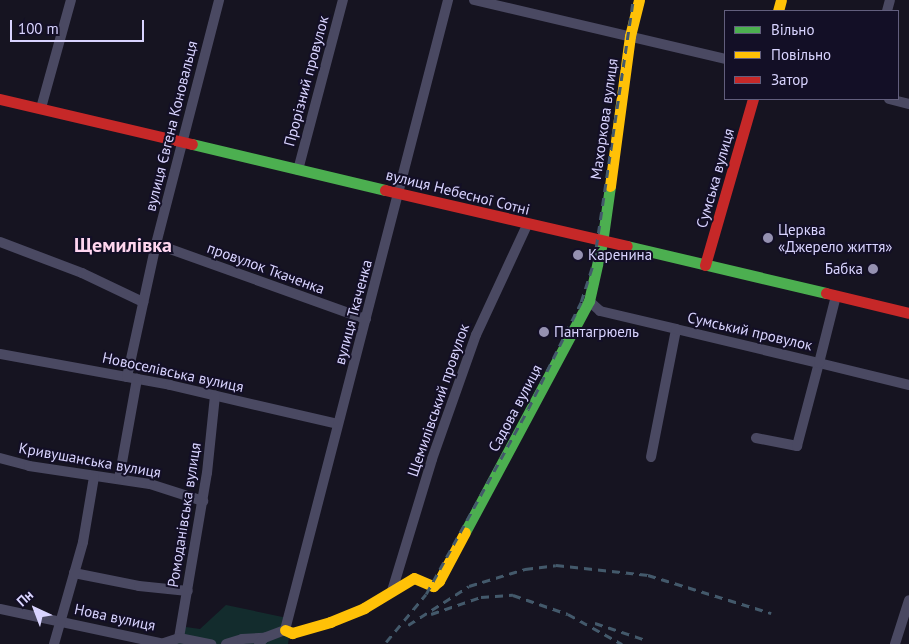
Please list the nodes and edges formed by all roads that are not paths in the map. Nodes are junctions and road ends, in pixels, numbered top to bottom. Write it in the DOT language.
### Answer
graph roads {
  1 [pos="71,0"];
  2 [pos="219,0"];
  3 [pos="343,0"];
  4 [pos="448,0"];
  5 [pos="474,0"];
  6 [pos="639,0"];
  7 [pos="630,36"];
  8 [pos="724,59"];
  9 [pos="0,99"];
  10 [pos="753,100"];
  11 [pos="893,100"];
  12 [pos="909,104"];
  13 [pos="41,108"];
  14 [pos="182,142"];
  15 [pos="298,170"];
  16 [pos="398,194"];
  17 [pos="527,224"];
  18 [pos="0,242"];
  19 [pos="602,243"];
  20 [pos="156,244"];
  21 [pos="705,265"];
  22 [pos="836,296"];
  23 [pos="589,301"];
  24 [pos="143,302"];
  25 [pos="909,313"];
  26 [pos="366,319"];
  27 [pos="676,329"];
  28 [pos="0,354"];
  29 [pos="819,363"];
  30 [pos="132,378"];
  31 [pos="909,385"];
  32 [pos="215,395"];
  33 [pos="338,424"];
  34 [pos="756,438"];
  35 [pos="651,457"];
  36 [pos="0,458"];
  37 [pos="94,477"];
  38 [pos="119,479"];
  39 [pos="203,501"];
  40 [pos="74,573"];
  41 [pos="188,591"];
  42 [pos="392,591"];
  43 [pos="909,600"];
  44 [pos="0,609"];
  45 [pos="61,621"];
  46 [pos="285,630"];
  47 [pos="179,638"];
  48 [pos="262,641"];
  49 [pos="54,644"];
  50 [pos="165,644"];
  51 [pos="211,644"];
  52 [pos="226,644"];
  53 [pos="895,644"];
  1 -- 13 [label="street"];
  2 -- 14 [label="street, вулиця Євгена Коновальця"];
  3 -- 15 [label="street, Прорізний провулок"];
  4 -- 16 [label="street, вулиця Ткаченка"];
  5 -- 7 [label="street"];
  6 -- 7 [label="street, Махоркова вулиця"];
  7 -- 8 [label="street"];
  7 -- 19 [label="street, Махоркова вулиця"];
  9 -- 13 [label="street, вулиця Небесної Сотні"];
  10 -- 21 [label="street, Сумська вулиця"];
  11 -- 12 [label="street"];
  13 -- 14 [label="street, вулиця Небесної Сотні"];
  14 -- 15 [label="street, вулиця Небесної Сотні"];
  14 -- 20 [label="street, вулиця Євгена Коновальця"];
  15 -- 16 [label="street, вулиця Небесної Сотні"];
  16 -- 17 [label="street, вулиця Небесної Сотні"];
  16 -- 26 [label="street, вулиця Ткаченка"];
  17 -- 19 [label="street, вулиця Небесної Сотні"];
  17 -- 42 [label="street, Щемилівський провулок"];
  18 -- 24 [label="street"];
  19 -- 21 [label="street, вулиця Небесної Сотні"];
  19 -- 23 [label="street, Садова вулиця"];
  20 -- 24 [label="street, вулиця Євгена Коновальця"];
  20 -- 26 [label="street, провулок Ткаченка"];
  21 -- 22 [label="street, вулиця Небесної Сотні"];
  22 -- 25 [label="street, вулиця Небесної Сотні"];
  22 -- 29 [label="street, Сумський провулок"];
  23 -- 27 [label="street"];
  23 -- 42 [label="street, Садова вулиця"];
  24 -- 30 [label="street, вулиця Євгена Коновальця"];
  26 -- 33 [label="street, вулиця Ткаченка"];
  27 -- 29 [label="street, Сумський провулок"];
  27 -- 35 [label="street, Сумський провулок"];
  28 -- 30 [label="street, Новоселівська вулиця"];
  29 -- 31 [label="street"];
  29 -- 34 [label="street"];
  30 -- 32 [label="street, Новоселівська вулиця"];
  30 -- 38 [label="street, вулиця Євгена Коновальця"];
  32 -- 33 [label="street, Новоселівська вулиця"];
  32 -- 39 [label="street, Ромоданівська вулиця"];
  33 -- 46 [label="street, вулиця Ткаченка"];
  36 -- 37 [label="street, Кривушанська вулиця"];
  37 -- 38 [label="street, Кривушанська вулиця"];
  37 -- 40 [label="street"];
  38 -- 39 [label="street, Кривушанська вулиця"];
  39 -- 41 [label="street, Ромоданівська вулиця"];
  40 -- 41 [label="street"];
  40 -- 45 [label="street"];
  41 -- 47 [label="street, Ромоданівська вулиця"];
  42 -- 46 [label="street"];
  43 -- 53 [label="street"];
  44 -- 45 [label="street, Нова вулиця"];
  45 -- 49 [label="street"];
  45 -- 50 [label="street, Нова вулиця"];
  46 -- 48 [label="street"];
  47 -- 50 [label="street, Нова вулиця"];
  47 -- 51 [label="street, Нова вулиця"];
  48 -- 52 [label="street"];
}
